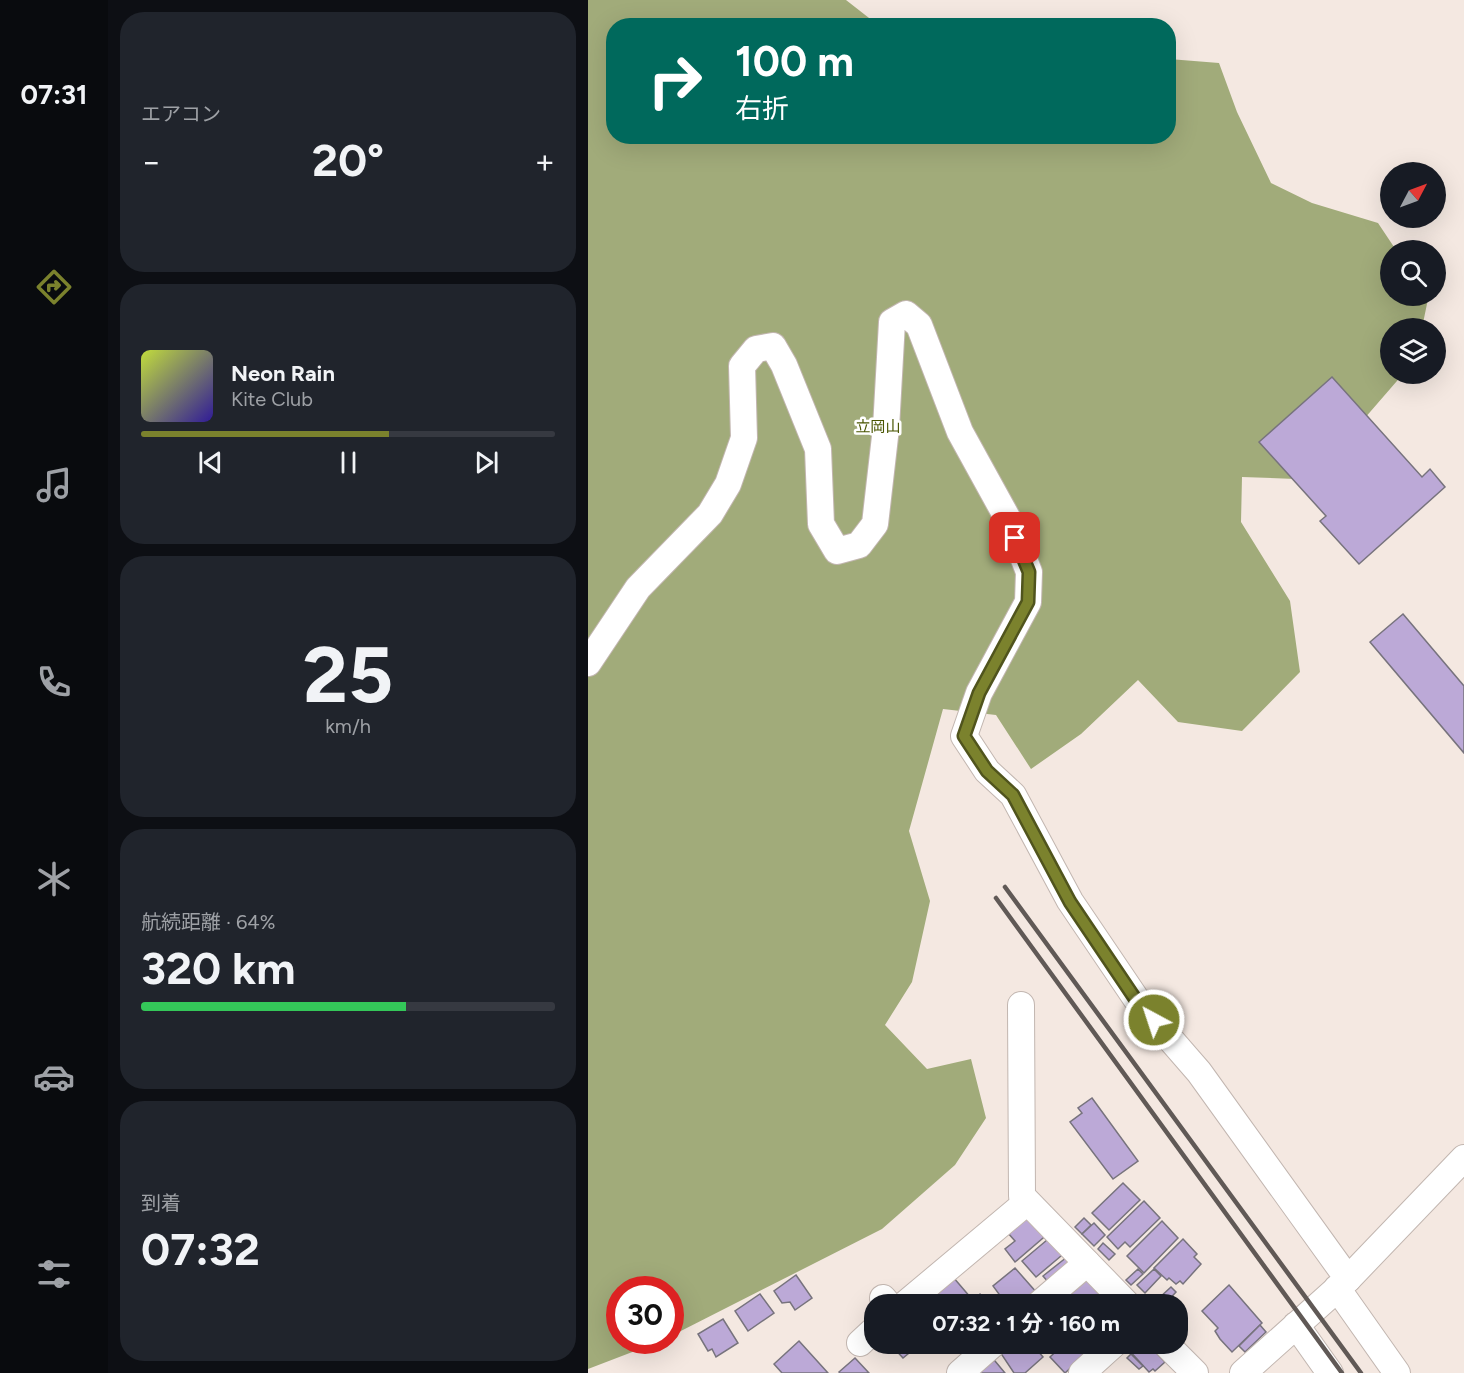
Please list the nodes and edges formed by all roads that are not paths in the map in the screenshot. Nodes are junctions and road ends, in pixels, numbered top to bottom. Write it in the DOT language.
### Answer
graph roads {
  1 [pos="588,663"];
  2 [pos="1021,1005"];
  3 [pos="1464,1158"];
  4 [pos="1027,1202"];
  5 [pos="1087,1263"];
  6 [pos="1342,1284"];
  7 [pos="902,1294"];
  8 [pos="1051,1294"];
  9 [pos="1117,1294"];
  10 [pos="1296,1324"];
  11 [pos="982,1354"];
  12 [pos="1103,1354"];
  13 [pos="1176,1354"];
  14 [pos="960,1373"];
  15 [pos="1082,1373"];
  16 [pos="1195,1373"];
  17 [pos="1243,1373"];
  18 [pos="1330,1373"];
  19 [pos="1397,1373"];
  1 -- 6 [label="street"];
  2 -- 4 [label="street"];
  3 -- 6 [label="street"];
  4 -- 5 [label="street"];
  4 -- 7 [label="street"];
  5 -- 8 [label="street"];
  5 -- 9 [label="street"];
  6 -- 10 [label="street"];
  6 -- 19 [label="street"];
  10 -- 17 [label="street"];
  10 -- 18 [label="street"];
  11 -- 14 [label="street"];
  12 -- 15 [label="street"];
  13 -- 16 [label="street"];
}
